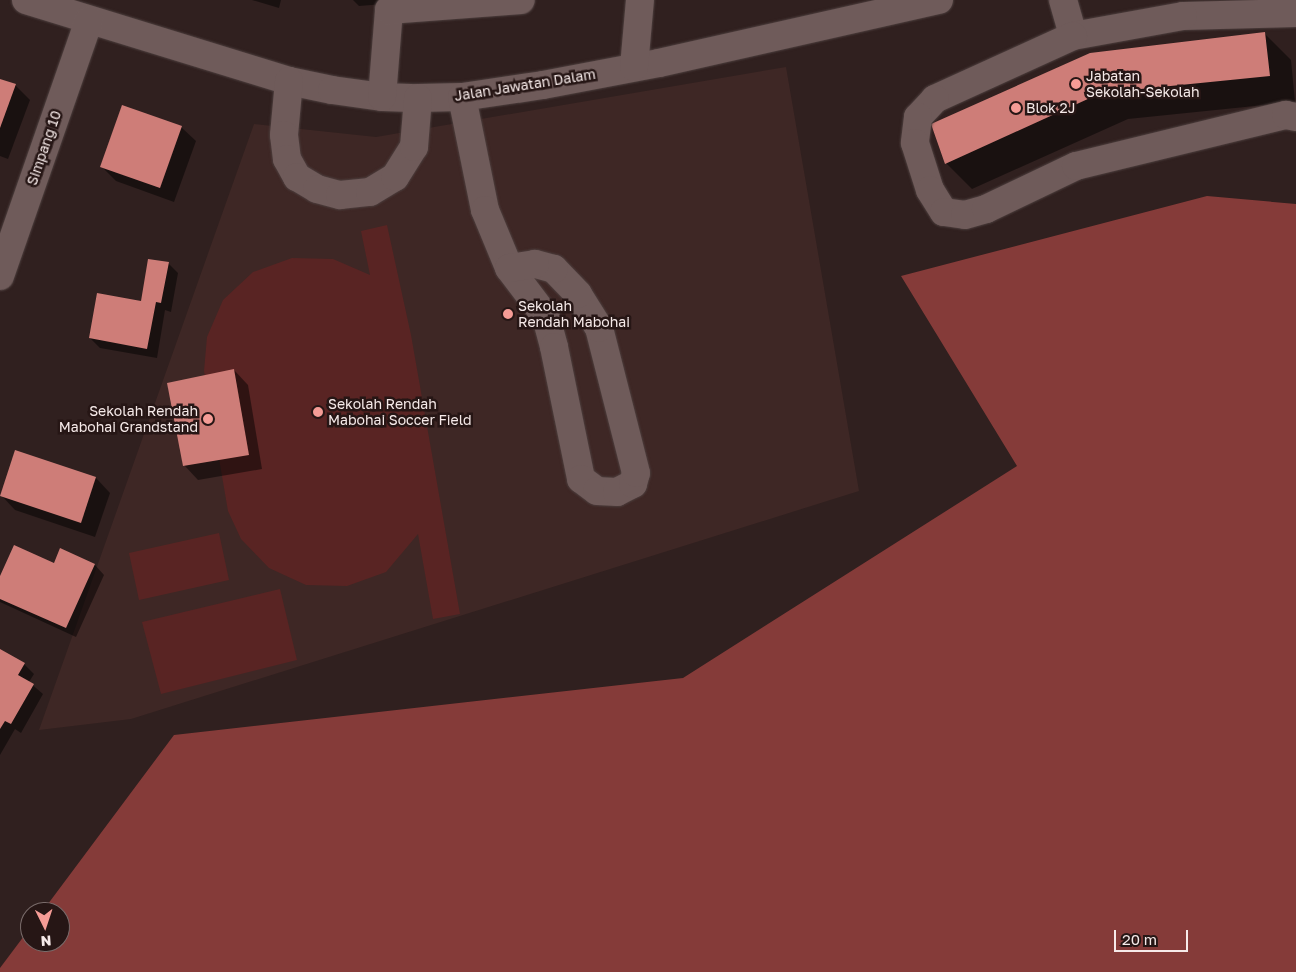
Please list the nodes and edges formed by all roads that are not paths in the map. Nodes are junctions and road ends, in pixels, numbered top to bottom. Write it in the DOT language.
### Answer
graph roads {
  1 [pos="26,0"];
  2 [pos="521,0"];
  3 [pos="640,0"];
  4 [pos="939,0"];
  5 [pos="1063,0"];
  6 [pos="1296,13"];
  7 [pos="88,20"];
  8 [pos="1072,36"];
  9 [pos="634,68"];
  10 [pos="289,81"];
  11 [pos="382,97"];
  12 [pos="462,97"];
  13 [pos="418,98"];
  14 [pos="1296,117"];
  15 [pos="509,268"];
  16 [pos="0,276"];
  1 -- 7 [label="street, Jalan Jawatan Dalam"];
  2 -- 11 [label="street"];
  3 -- 9 [label="street"];
  4 -- 9 [label="street, Jalan Jawatan Dalam"];
  5 -- 8 [label="street"];
  6 -- 8 [label="street"];
  7 -- 10 [label="street, Jalan Jawatan Dalam"];
  7 -- 16 [label="street, Simpang 10"];
  8 -- 14 [label="street"];
  9 -- 12 [label="street, Jalan Jawatan Dalam"];
  10 -- 11 [label="street, Jalan Jawatan Dalam"];
  10 -- 13 [label="street"];
  11 -- 13 [label="street, Jalan Jawatan Dalam"];
  12 -- 13 [label="street, Jalan Jawatan Dalam"];
  12 -- 15 [label="street"];
  15 -- 15 [label="street"];
}
